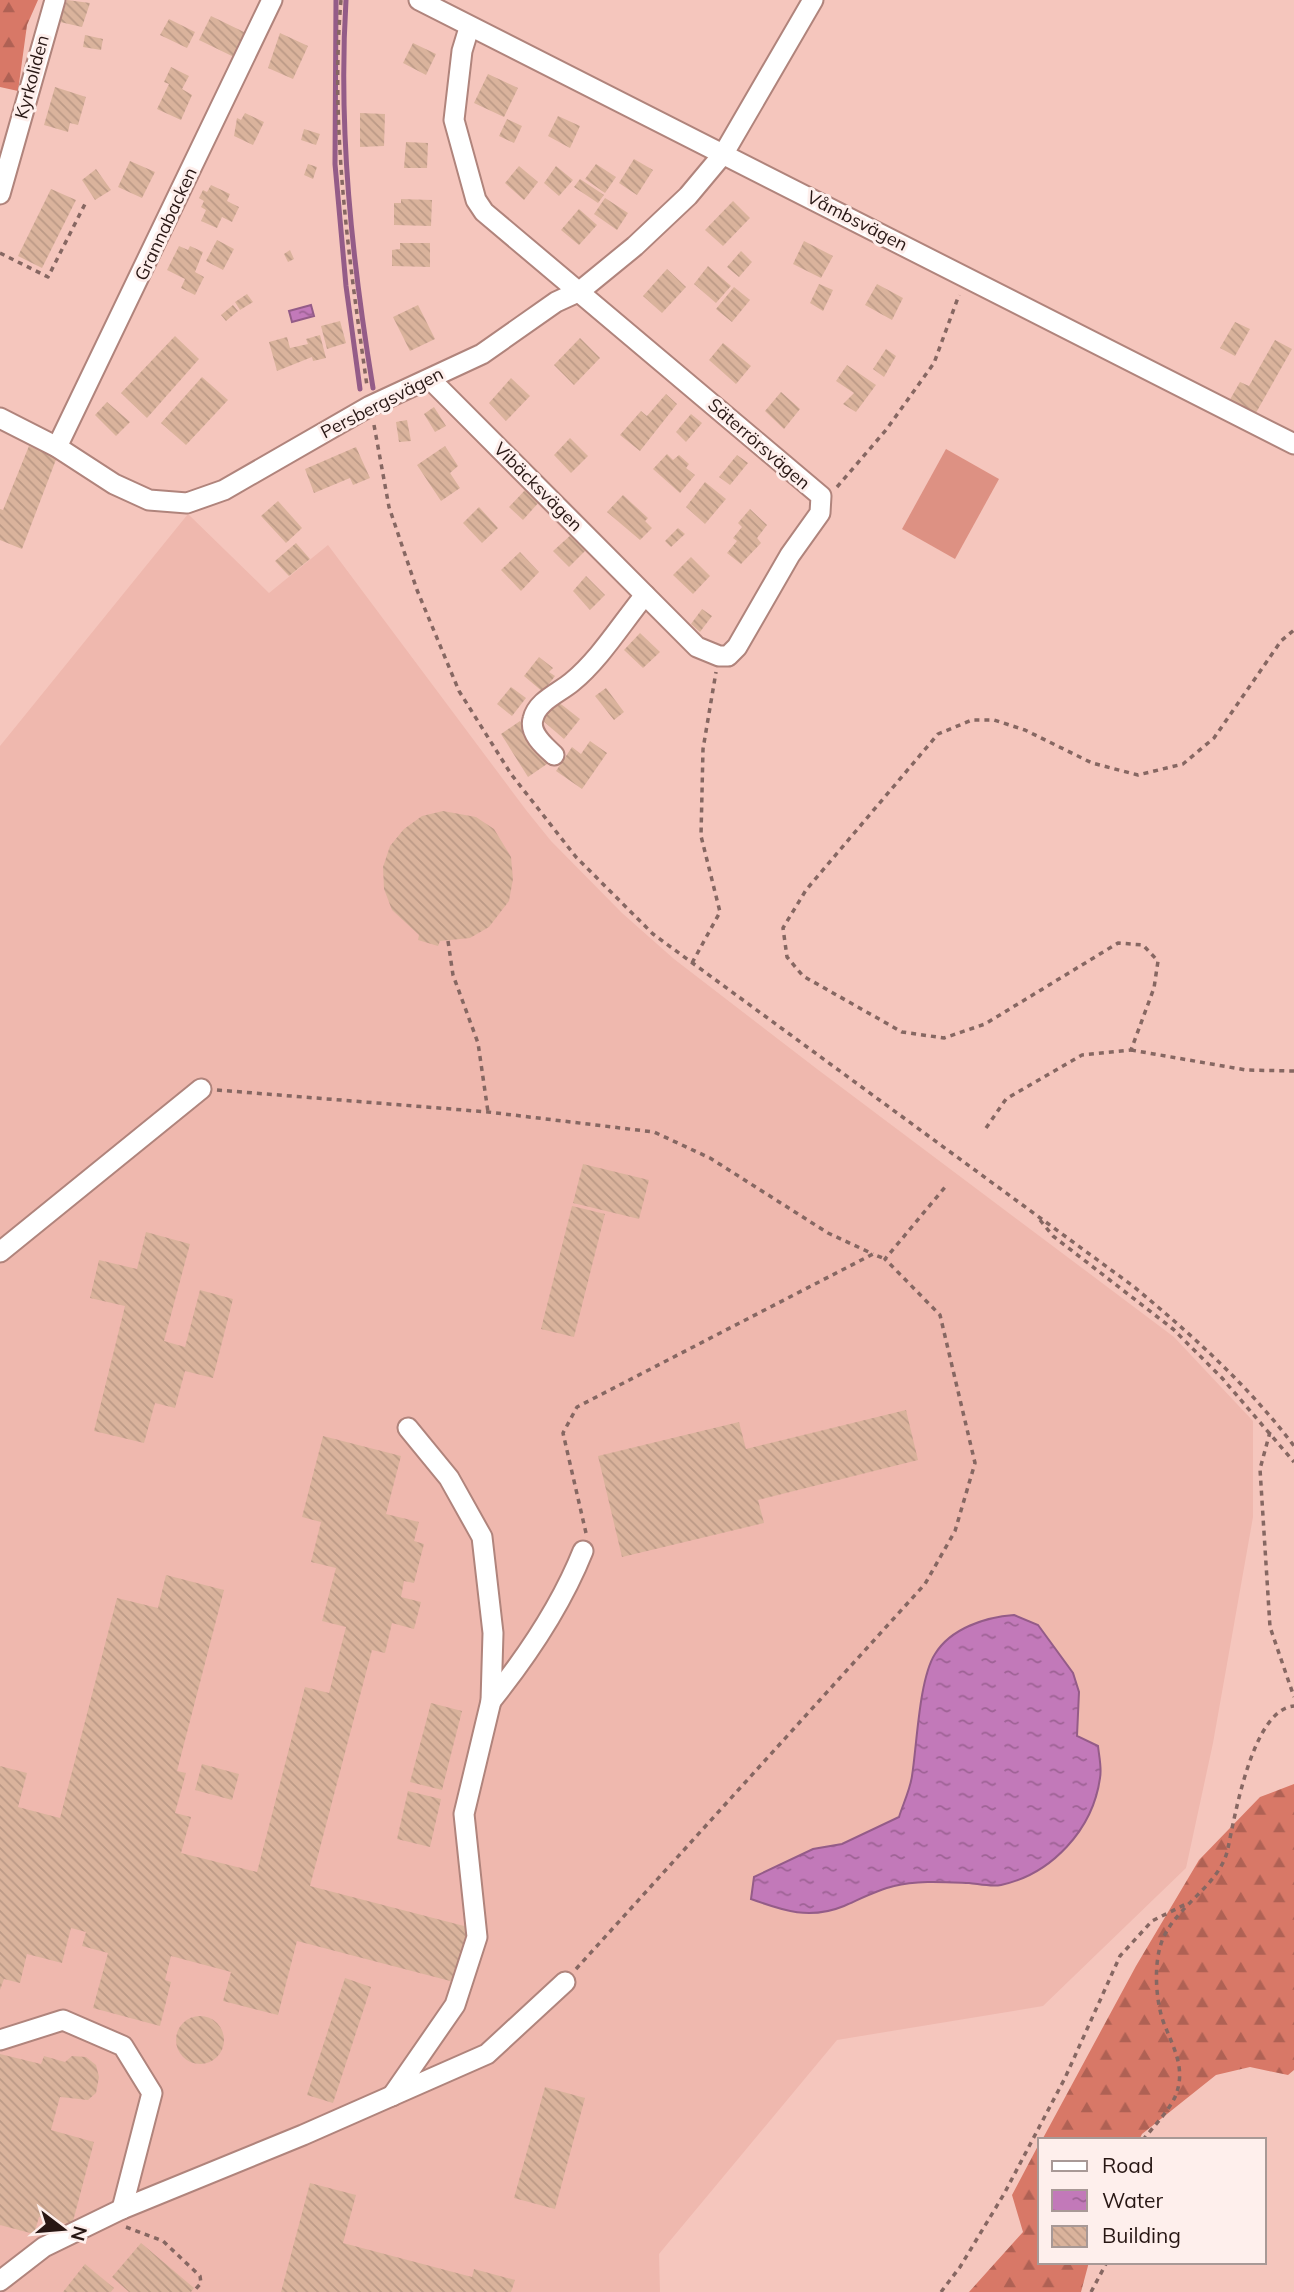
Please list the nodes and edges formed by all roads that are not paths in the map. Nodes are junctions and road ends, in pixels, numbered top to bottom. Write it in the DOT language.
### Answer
graph roads {
  1 [pos="55,0"];
  2 [pos="272,0"];
  3 [pos="419,0"];
  4 [pos="813,0"];
  5 [pos="468,28"];
  6 [pos="724,153"];
  7 [pos="0,194"];
  8 [pos="580,291"];
  9 [pos="430,379"];
  10 [pos="0,418"];
  11 [pos="1294,444"];
  12 [pos="57,447"];
  13 [pos="645,595"];
  14 [pos="719,656"];
  15 [pos="554,754"];
  16 [pos="201,1089"];
  17 [pos="0,1252"];
  18 [pos="408,1428"];
  19 [pos="583,1551"];
  20 [pos="491,1702"];
  21 [pos="565,1982"];
  22 [pos="0,2040"];
  23 [pos="392,2096"];
  24 [pos="121,2218"];
  25 [pos="0,2281"];
  1 -- 7 [label="street, Kyrkoliden"];
  2 -- 12 [label="street, Grannabacken"];
  3 -- 5 [label="street, Våmbsvägen"];
  4 -- 6 [label="street, Persbergsvägen"];
  5 -- 6 [label="street, Våmbsvägen"];
  5 -- 8 [label="street, Säterrörsvägen"];
  6 -- 8 [label="street, Persbergsvägen"];
  6 -- 11 [label="street, Våmbsvägen"];
  8 -- 9 [label="street, Persbergsvägen"];
  8 -- 14 [label="street, Säterrörsvägen"];
  9 -- 12 [label="street, Persbergsvägen"];
  9 -- 13 [label="street, Vibäcksvägen"];
  10 -- 12 [label="street, Persbergsvägen"];
  13 -- 14 [label="street, Vibäcksvägen"];
  13 -- 15 [label="street"];
  16 -- 17 [label="street"];
  18 -- 20 [label="street"];
  19 -- 20 [label="street"];
  20 -- 23 [label="street"];
  21 -- 23 [label="street"];
  22 -- 24 [label="street"];
  23 -- 24 [label="street"];
  24 -- 25 [label="street"];
}
